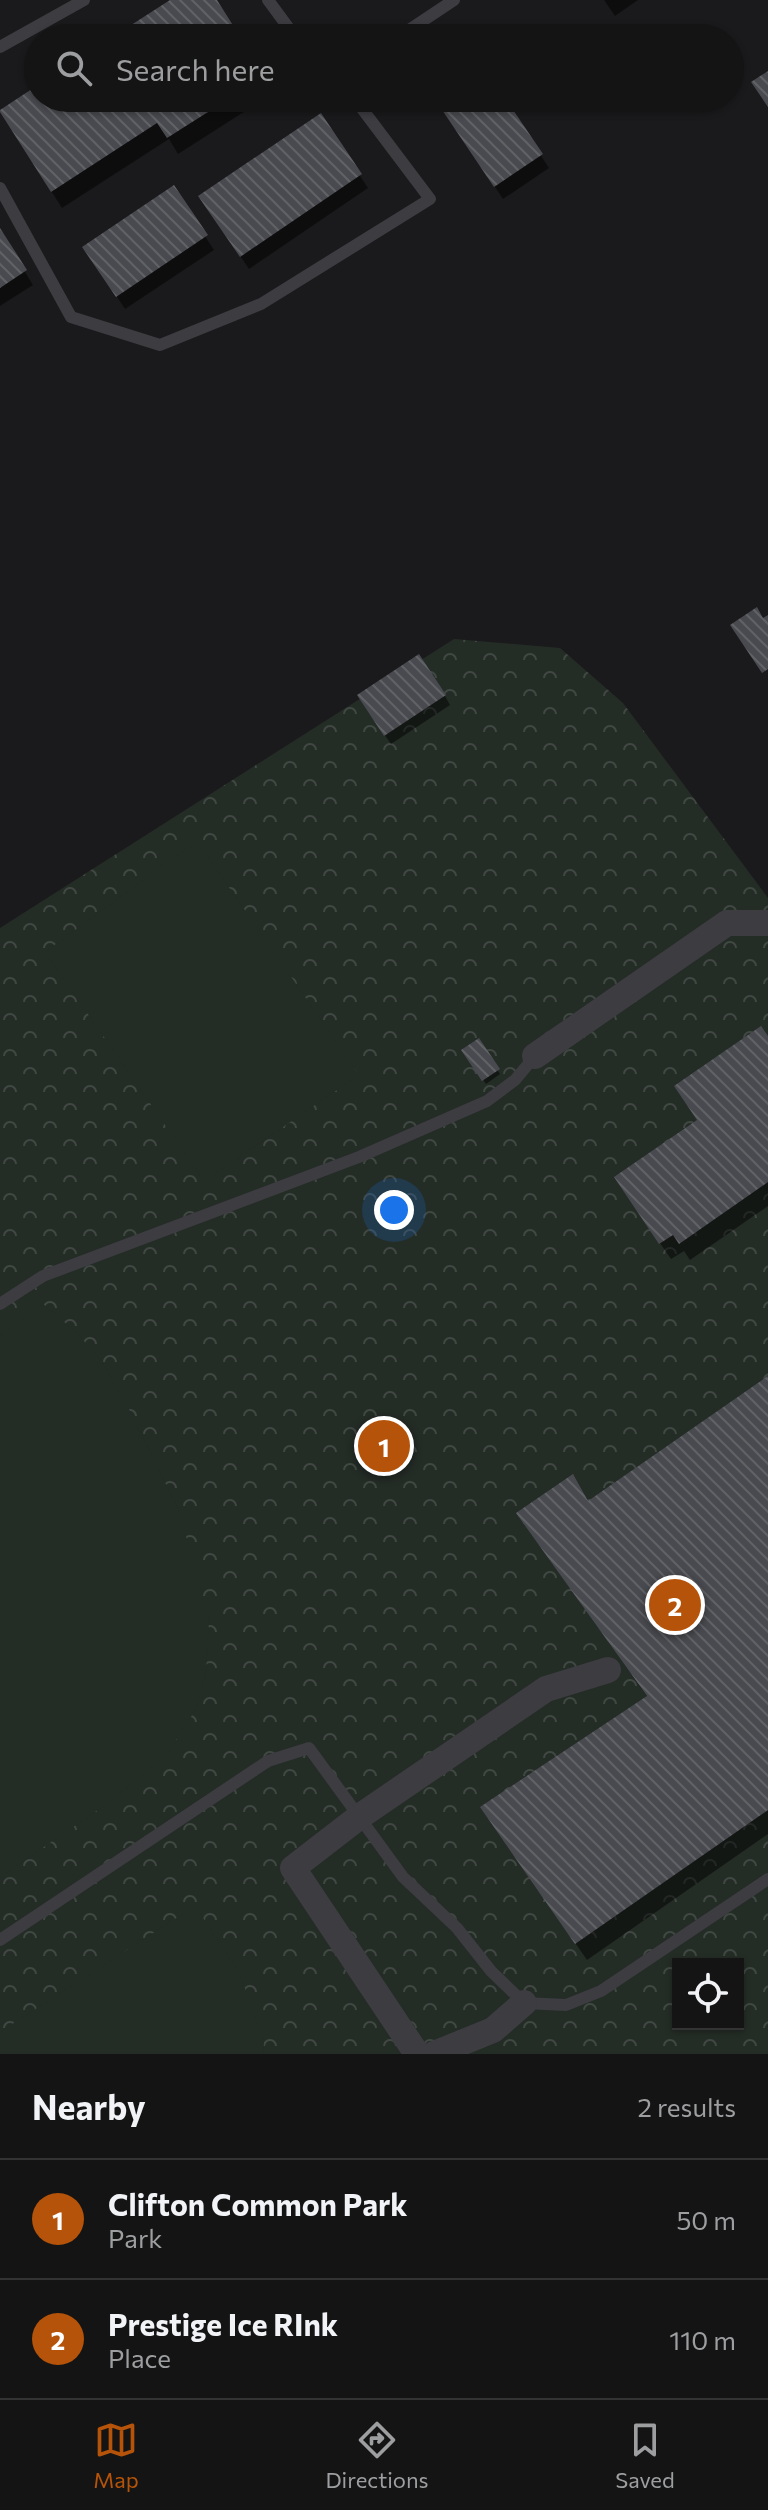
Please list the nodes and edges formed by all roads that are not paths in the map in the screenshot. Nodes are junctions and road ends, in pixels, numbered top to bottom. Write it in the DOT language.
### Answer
graph roads {
  1 [pos="84,0"];
  2 [pos="268,0"];
  3 [pos="454,0"];
  4 [pos="41,24"];
  5 [pos="286,24"];
  6 [pos="418,24"];
  7 [pos="24,34"];
  8 [pos="0,47"];
  9 [pos="365,112"];
  10 [pos="0,188"];
  11 [pos="768,923"];
  12 [pos="535,1056"];
  13 [pos="0,1304"];
  14 [pos="608,1670"];
  15 [pos="359,1817"];
  16 [pos="768,1879"];
  17 [pos="0,1940"];
  18 [pos="524,2003"];
  19 [pos="417,2054"];
  20 [pos="434,2054"];
  1 -- 4 [label="lane"];
  2 -- 5 [label="lane"];
  3 -- 6 [label="lane"];
  7 -- 8 [label="lane"];
  9 -- 10 [label="lane"];
  11 -- 12 [label="street"];
  12 -- 13 [label="lane"];
  14 -- 15 [label="street"];
  15 -- 17 [label="lane"];
  15 -- 18 [label="lane"];
  15 -- 19 [label="street"];
  16 -- 18 [label="lane"];
  18 -- 20 [label="street"];
}
